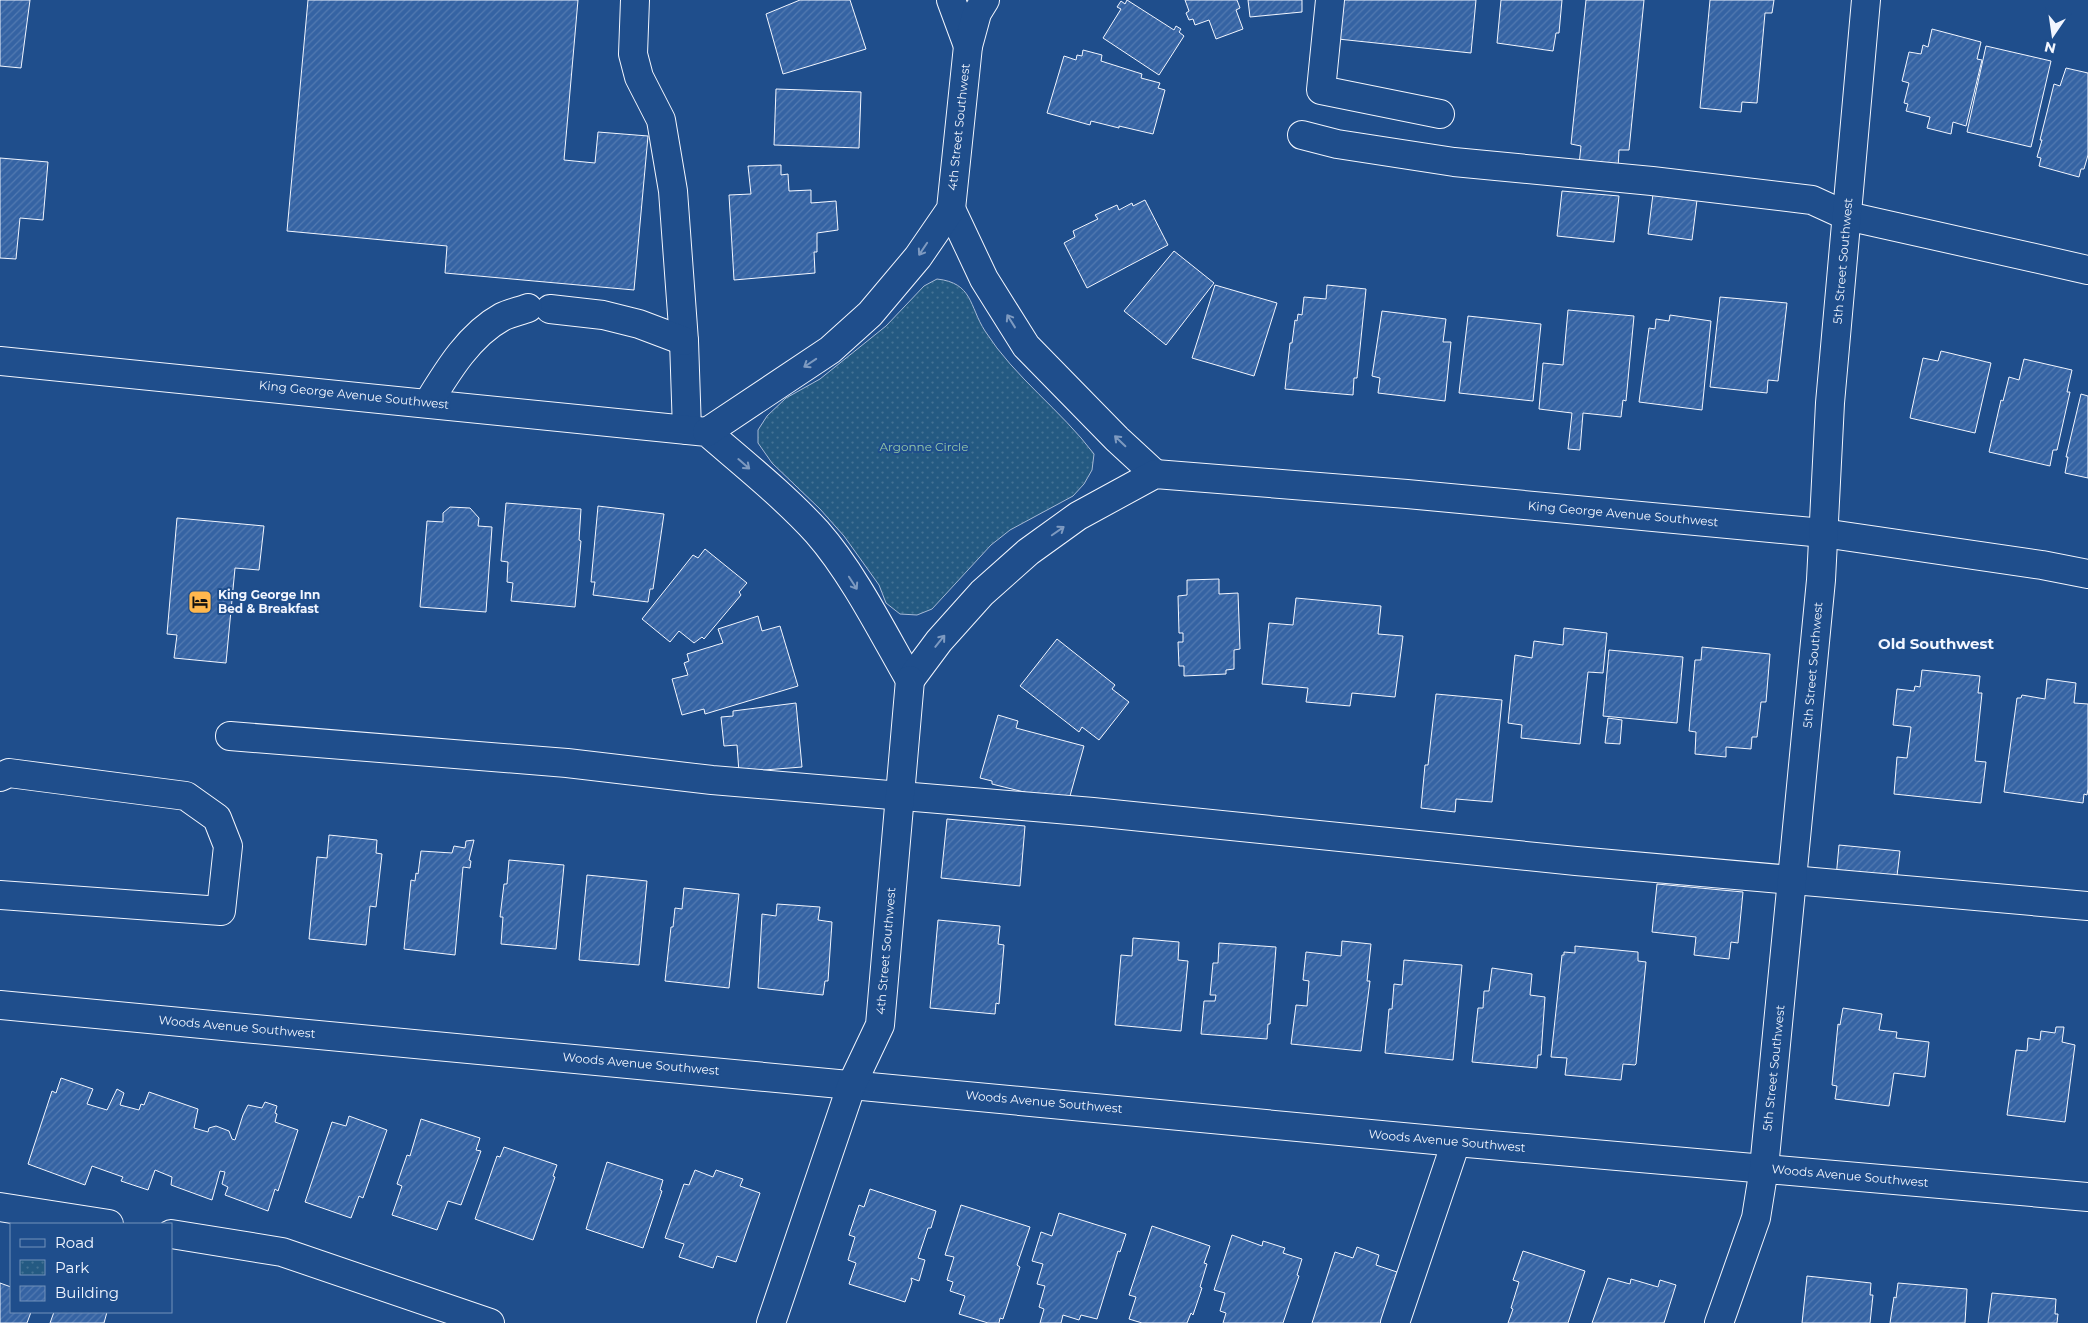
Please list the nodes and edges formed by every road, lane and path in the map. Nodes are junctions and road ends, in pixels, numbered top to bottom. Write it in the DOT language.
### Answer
graph roads {
  1 [pos="635,0"];
  2 [pos="951,0"];
  3 [pos="985,0"];
  4 [pos="1330,0"];
  5 [pos="1866,0"];
  6 [pos="968,46"];
  7 [pos="1440,114"];
  8 [pos="1302,136"];
  9 [pos="951,208"];
  10 [pos="1847,216"];
  11 [pos="2088,270"];
  12 [pos="684,341"];
  13 [pos="0,361"];
  14 [pos="428,403"];
  15 [pos="697,431"];
  16 [pos="1155,474"];
  17 [pos="1823,533"];
  18 [pos="2088,574"];
  19 [pos="910,680"];
  20 [pos="230,736"];
  21 [pos="0,777"];
  22 [pos="899,795"];
  23 [pos="1793,880"];
  24 [pos="0,895"];
  25 [pos="2088,906"];
  26 [pos="0,1005"];
  27 [pos="852,1084"];
  28 [pos="1456,1142"];
  29 [pos="1764,1168"];
  30 [pos="2088,1197"];
  31 [pos="0,1206"];
  32 [pos="103,1223"];
  33 [pos="172,1234"];
  34 [pos="490,1323"];
  35 [pos="771,1323"];
  36 [pos="1396,1323"];
  37 [pos="1719,1323"];
  1 -- 12 [label="street"];
  2 -- 6 [label="street"];
  3 -- 6 [label="street, 4th Street Southwest"];
  4 -- 7 [label="street"];
  5 -- 10 [label="street, 5th Street Southwest"];
  6 -- 9 [label="street, 4th Street Southwest"];
  8 -- 10 [label="street"];
  9 -- 15 [label="street, one-way"];
  16 -- 9 [label="street, one-way"];
  10 -- 11 [label="street"];
  10 -- 17 [label="street, 5th Street Southwest"];
  12 -- 14 [label="street"];
  12 -- 15 [label="street"];
  13 -- 14 [label="street, King George Avenue Southwest"];
  14 -- 15 [label="street, King George Avenue Southwest"];
  15 -- 19 [label="street, one-way"];
  16 -- 17 [label="street, King George Avenue Southwest"];
  19 -- 16 [label="street, one-way"];
  17 -- 18 [label="street, King George Avenue Southwest"];
  17 -- 23 [label="street, 5th Street Southwest"];
  19 -- 22 [label="street, 4th Street Southwest"];
  20 -- 22 [label="street"];
  21 -- 24 [label="street"];
  22 -- 23 [label="street"];
  22 -- 27 [label="street, 4th Street Southwest"];
  23 -- 25 [label="street"];
  23 -- 29 [label="street, 5th Street Southwest"];
  26 -- 27 [label="street, Woods Avenue Southwest"];
  27 -- 28 [label="street, Woods Avenue Southwest"];
  27 -- 35 [label="street, 4th Street Southwest"];
  28 -- 29 [label="street, Woods Avenue Southwest"];
  28 -- 36 [label="street"];
  29 -- 30 [label="street, Woods Avenue Southwest"];
  29 -- 37 [label="street, 5th Street Southwest"];
  31 -- 32 [label="street"];
  33 -- 34 [label="street"];
}
